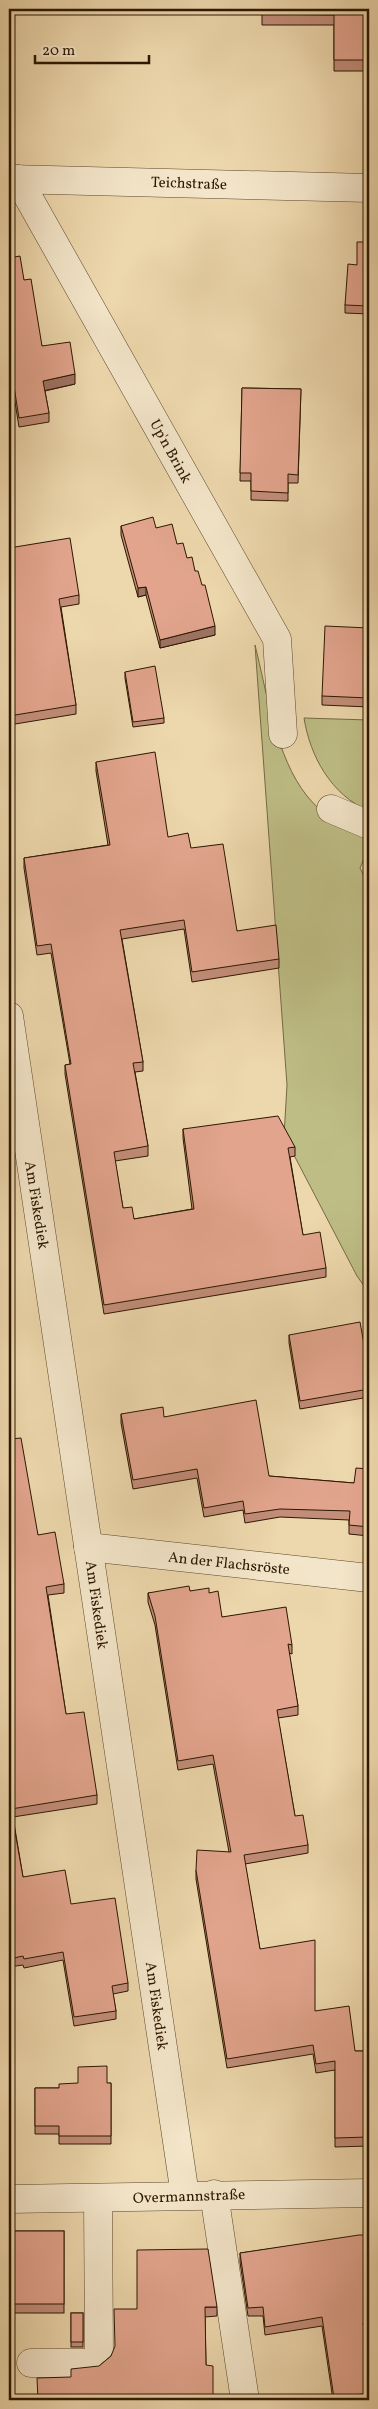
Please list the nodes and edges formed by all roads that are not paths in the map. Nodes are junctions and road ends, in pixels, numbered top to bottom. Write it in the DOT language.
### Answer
graph roads {
  1 [pos="13,179"];
  2 [pos="369,188"];
  3 [pos="283,734"];
  4 [pos="332,809"];
  5 [pos="369,825"];
  6 [pos="9,1016"];
  7 [pos="88,1547"];
  8 [pos="369,1578"];
  9 [pos="369,2193"];
  10 [pos="185,2194"];
  11 [pos="214,2194"];
  12 [pos="98,2198"];
  13 [pos="9,2199"];
  14 [pos="31,2363"];
  15 [pos="245,2400"];
  1 -- 2 [label="street, Teichstraße"];
  1 -- 3 [label="street, Up'n Brink"];
  4 -- 5 [label="street"];
  6 -- 7 [label="street, Am Fiskediek"];
  7 -- 8 [label="street, An der Flachsröste"];
  7 -- 10 [label="street, Am Fiskediek"];
  9 -- 11 [label="street, Overmannstraße"];
  10 -- 11 [label="street, Overmannstraße"];
  10 -- 12 [label="street, Overmannstraße"];
  11 -- 15 [label="street"];
  12 -- 13 [label="street, Overmannstraße"];
  12 -- 14 [label="street"];
}
